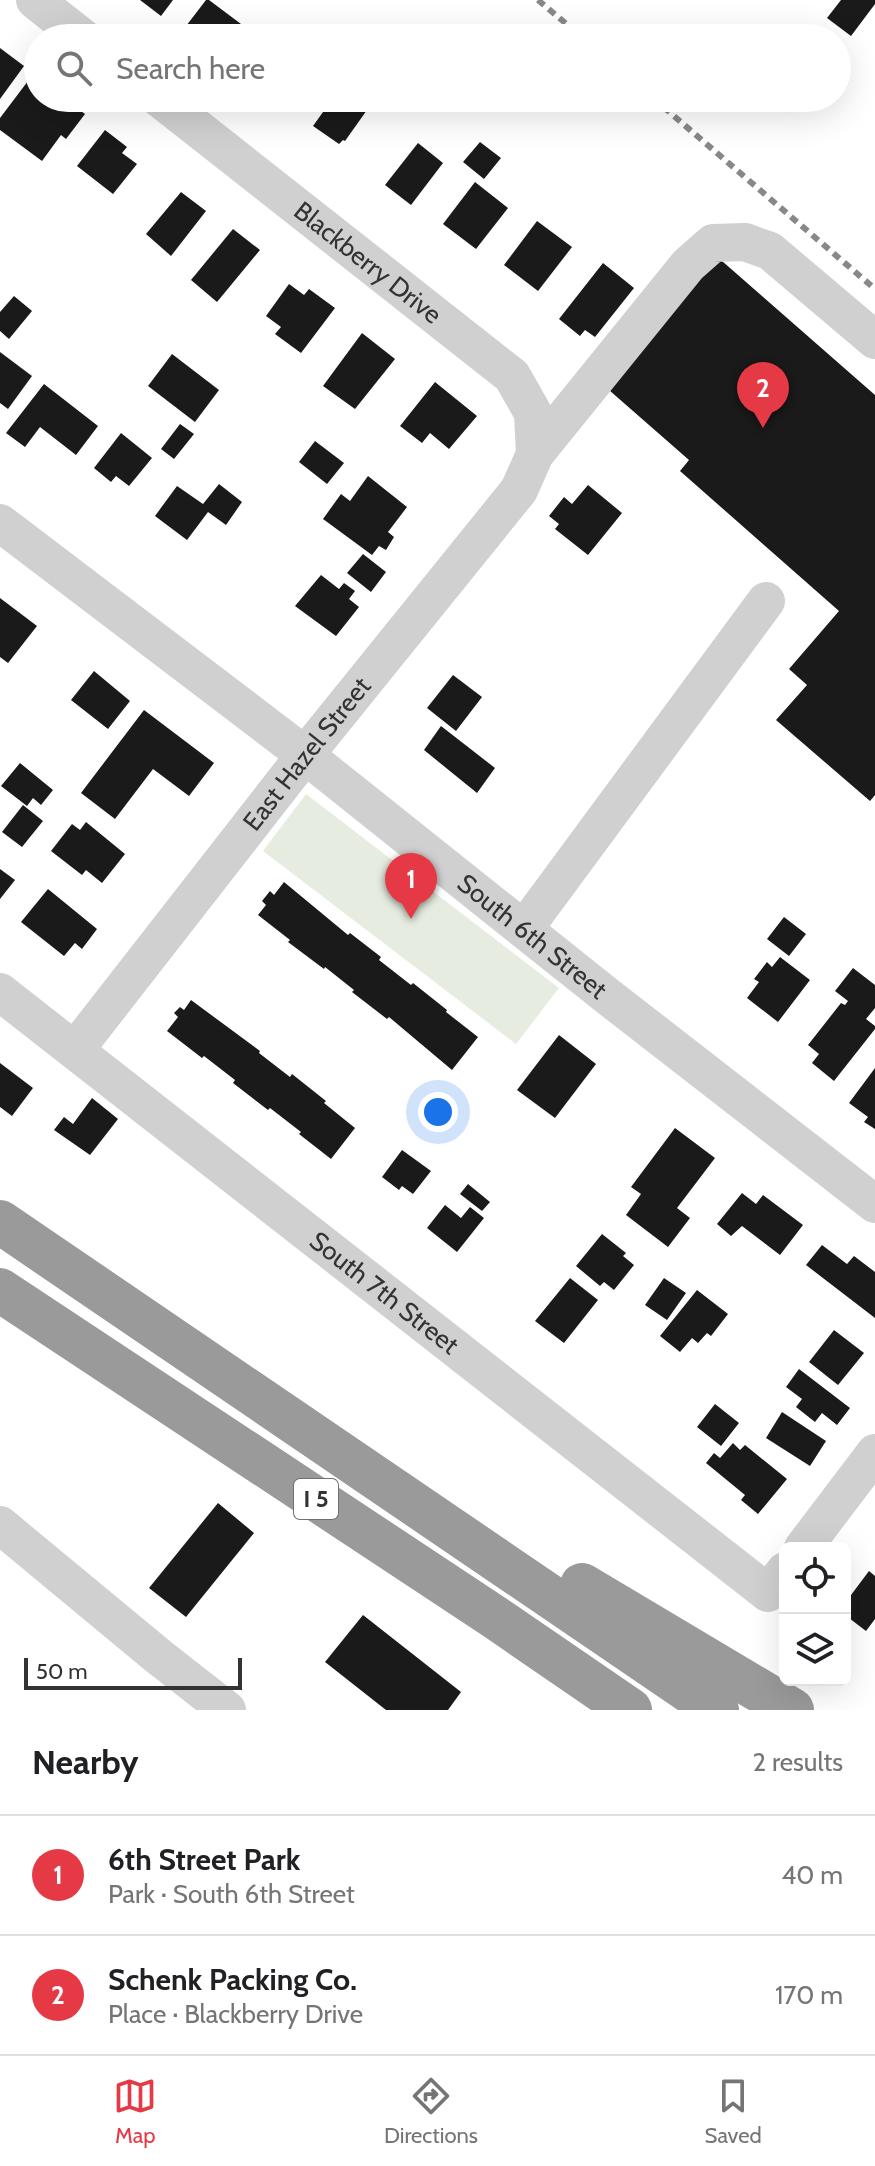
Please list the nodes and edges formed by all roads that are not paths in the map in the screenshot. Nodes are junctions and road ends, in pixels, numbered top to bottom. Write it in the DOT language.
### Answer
graph roads {
  1 [pos="35,0"];
  2 [pos="65,24"];
  3 [pos="177,112"];
  4 [pos="875,340"];
  5 [pos="535,454"];
  6 [pos="0,523"];
  7 [pos="766,601"];
  8 [pos="305,755"];
  9 [pos="524,929"];
  10 [pos="0,992"];
  11 [pos="75,1050"];
  12 [pos="875,1204"];
  13 [pos="0,1222"];
  14 [pos="0,1290"];
  15 [pos="189,1350"];
  16 [pos="875,1453"];
  17 [pos="0,1525"];
  18 [pos="808,1542"];
  19 [pos="776,1582"];
  20 [pos="227,1710"];
  21 [pos="630,1710"];
  22 [pos="717,1710"];
  23 [pos="792,1710"];
  1 -- 2 [label="street"];
  3 -- 5 [label="street, Blackberry Drive"];
  4 -- 5 [label="street"];
  5 -- 8 [label="street, East Hazel Street"];
  6 -- 8 [label="street, South 6th Street"];
  7 -- 9 [label="street"];
  8 -- 9 [label="street, South 6th Street"];
  8 -- 11 [label="street, East Hazel Street"];
  9 -- 12 [label="street, South 6th Street"];
  10 -- 11 [label="street, South 7th Street"];
  11 -- 19 [label="street, South 7th Street"];
  13 -- 15 [label="highway, I 5"];
  14 -- 21 [label="highway, I 5"];
  15 -- 22 [label="highway, I 5"];
  15 -- 23 [label="highway"];
  16 -- 18 [label="street"];
  17 -- 20 [label="street"];
}
